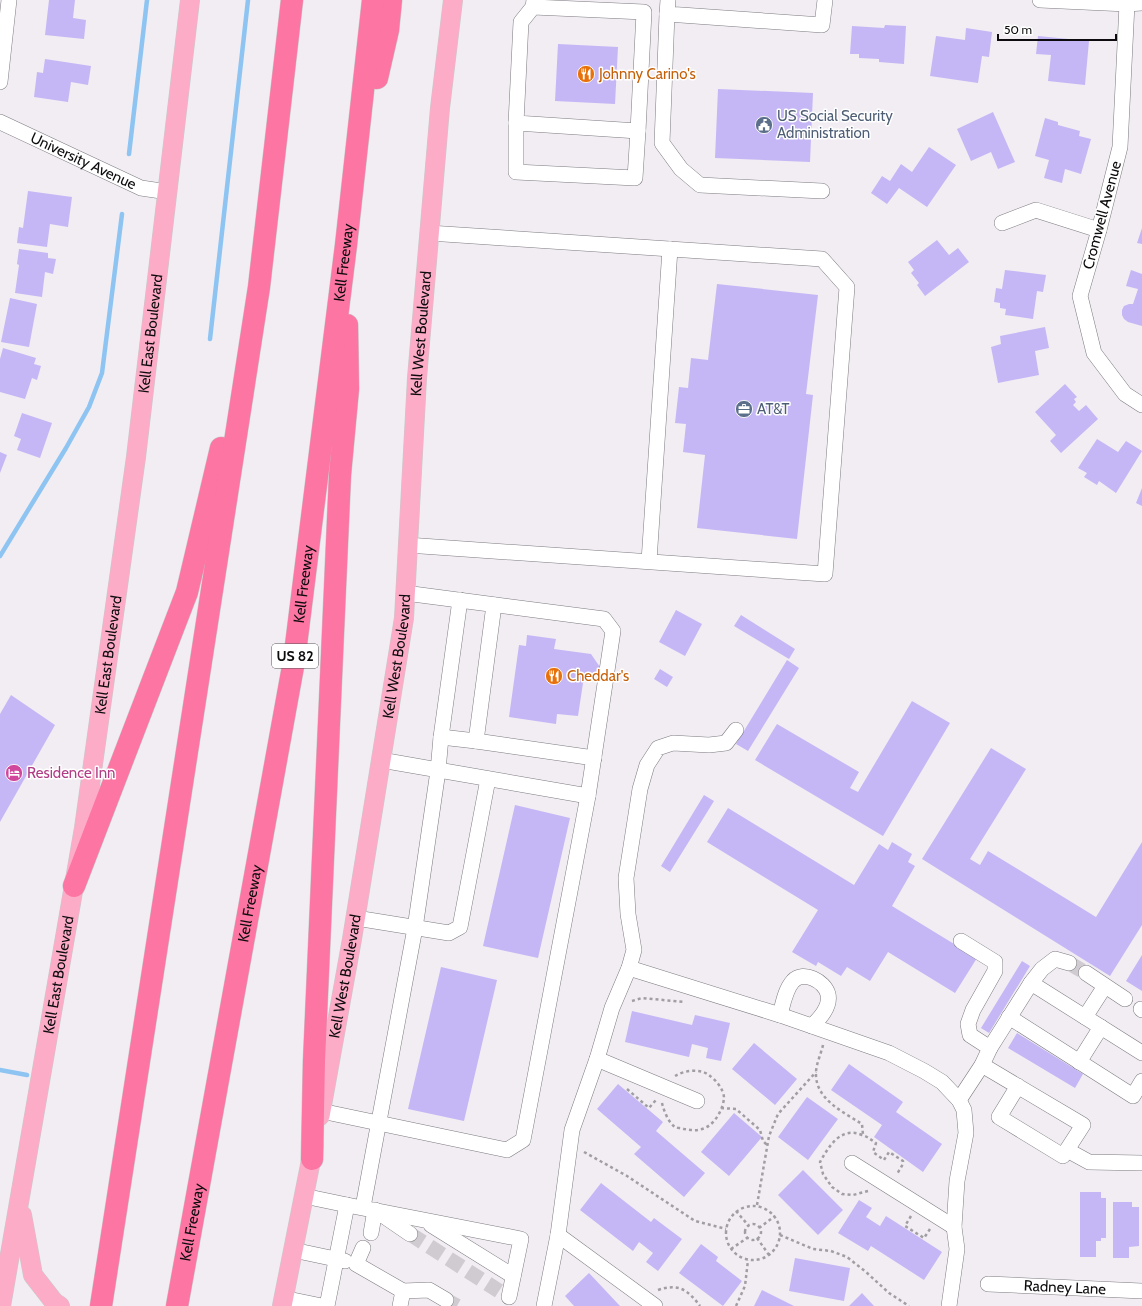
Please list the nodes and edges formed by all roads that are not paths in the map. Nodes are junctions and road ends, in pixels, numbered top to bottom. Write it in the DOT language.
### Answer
graph roads {
  1 [pos="9,0"];
  2 [pos="190,0"];
  3 [pos="292,0"];
  4 [pos="373,0"];
  5 [pos="391,0"];
  6 [pos="453,0"];
  7 [pos="826,0"];
  8 [pos="1040,0"];
  9 [pos="534,4"];
  10 [pos="1135,4"];
  11 [pos="644,6"];
  12 [pos="667,7"];
  13 [pos="0,82"];
  14 [pos="0,122"];
  15 [pos="516,122"];
  16 [pos="638,131"];
  17 [pos="822,191"];
  18 [pos="168,192"];
  19 [pos="352,193"];
  20 [pos="1002,224"];
  21 [pos="1099,230"];
  22 [pos="429,233"];
  23 [pos="346,245"];
  24 [pos="670,249"];
  25 [pos="259,288"];
  26 [pos="1142,404"];
  27 [pos="408,545"];
  28 [pos="649,561"];
  29 [pos="405,593"];
  30 [pos="460,600"];
  31 [pos="494,604"];
  32 [pos="736,730"];
  33 [pos="441,737"];
  34 [pos="476,741"];
  35 [pos="594,758"];
  36 [pos="381,760"];
  37 [pos="438,771"];
  38 [pos="488,779"];
  39 [pos="588,796"];
  40 [pos="74,886"];
  41 [pos="356,918"];
  42 [pos="415,928"];
  43 [pos="961,941"];
  44 [pos="1069,963"];
  45 [pos="629,968"];
  46 [pos="1086,973"];
  47 [pos="1031,983"];
  48 [pos="1105,986"];
  49 [pos="1125,999"];
  50 [pos="780,1015"];
  51 [pos="1085,1017"];
  52 [pos="1009,1018"];
  53 [pos="812,1026"];
  54 [pos="1101,1027"];
  55 [pos="990,1048"];
  56 [pos="1142,1053"];
  57 [pos="597,1059"];
  58 [pos="1079,1062"];
  59 [pos="982,1065"];
  60 [pos="1142,1081"];
  61 [pos="1018,1086"];
  62 [pos="959,1100"];
  63 [pos="697,1101"];
  64 [pos="321,1111"];
  65 [pos="379,1123"];
  66 [pos="1067,1150"];
  67 [pos="312,1159"];
  68 [pos="852,1163"];
  69 [pos="1142,1163"];
  70 [pos="304,1196"];
  71 [pos="20,1202"];
  72 [pos="347,1205"];
  73 [pos="369,1209"];
  74 [pos="423,1220"];
  75 [pos="954,1226"];
  76 [pos="371,1233"];
  77 [pos="410,1234"];
  78 [pos="558,1235"];
  79 [pos="13,1240"];
  80 [pos="363,1248"];
  81 [pos="293,1250"];
  82 [pos="336,1259"];
  83 [pos="356,1264"];
  84 [pos="0,1267"];
  85 [pos="513,1276"];
  86 [pos="988,1284"];
  87 [pos="1142,1291"];
  88 [pos="103,1297"];
  89 [pos="508,1298"];
  90 [pos="402,1299"];
  91 [pos="446,1300"];
  92 [pos="282,1302"];
  93 [pos="1,1306"];
  94 [pos="60,1306"];
  95 [pos="177,1306"];
  96 [pos="322,1306"];
  97 [pos="327,1306"];
  98 [pos="544,1306"];
  99 [pos="655,1306"];
  100 [pos="949,1306"];
  1 -- 13 [label="street"];
  2 -- 18 [label="main road, Kell East Boulevard"];
  3 -- 25 [label="highway"];
  4 -- 19 [label="highway, Kell Freeway / US 82"];
  5 -- 19 [label="highway"];
  6 -- 22 [label="main road, Kell West Boulevard"];
  7 -- 12 [label="street"];
  8 -- 10 [label="street"];
  9 -- 11 [label="street"];
  9 -- 15 [label="street"];
  10 -- 21 [label="street, Cromwell Avenue"];
  11 -- 16 [label="street"];
  12 -- 17 [label="street"];
  14 -- 18 [label="street, University Avenue"];
  15 -- 16 [label="street"];
  15 -- 16 [label="street"];
  18 -- 40 [label="main road, Kell East Boulevard"];
  19 -- 23 [label="highway, Kell Freeway / US 82"];
  20 -- 21 [label="street"];
  21 -- 26 [label="street, Cromwell Avenue"];
  22 -- 24 [label="street"];
  22 -- 27 [label="main road, Kell West Boulevard"];
  23 -- 67 [label="highway"];
  23 -- 95 [label="highway, Kell Freeway / US 82"];
  24 -- 28 [label="street"];
  24 -- 28 [label="street"];
  25 -- 40 [label="highway"];
  25 -- 88 [label="highway"];
  27 -- 28 [label="street"];
  27 -- 29 [label="main road, Kell West Boulevard"];
  29 -- 30 [label="street"];
  29 -- 36 [label="main road, Kell West Boulevard"];
  30 -- 31 [label="street"];
  30 -- 33 [label="street"];
  31 -- 34 [label="street"];
  31 -- 35 [label="street"];
  32 -- 45 [label="street"];
  33 -- 34 [label="street"];
  33 -- 37 [label="street"];
  34 -- 35 [label="street"];
  35 -- 39 [label="street"];
  36 -- 37 [label="street"];
  36 -- 41 [label="main road, Kell West Boulevard"];
  37 -- 38 [label="street"];
  37 -- 42 [label="street"];
  38 -- 39 [label="street"];
  38 -- 42 [label="street"];
  39 -- 65 [label="street"];
  40 -- 71 [label="main road, Kell East Boulevard"];
  41 -- 42 [label="street"];
  41 -- 64 [label="main road, Kell West Boulevard"];
  42 -- 65 [label="street"];
  43 -- 55 [label="street"];
  44 -- 47 [label="street"];
  45 -- 50 [label="street"];
  45 -- 57 [label="street"];
  46 -- 48 [label="street"];
  47 -- 51 [label="street"];
  47 -- 52 [label="street"];
  48 -- 49 [label="street"];
  48 -- 51 [label="street"];
  50 -- 53 [label="street"];
  50 -- 53 [label="street"];
  51 -- 54 [label="street"];
  52 -- 55 [label="street"];
  52 -- 58 [label="street"];
  53 -- 62 [label="street"];
  54 -- 56 [label="street"];
  54 -- 58 [label="street"];
  55 -- 59 [label="street"];
  57 -- 63 [label="street"];
  57 -- 78 [label="street"];
  58 -- 60 [label="street"];
  59 -- 61 [label="street"];
  59 -- 62 [label="street"];
  61 -- 66 [label="street"];
  61 -- 66 [label="street"];
  62 -- 75 [label="street"];
  64 -- 65 [label="street"];
  64 -- 67 [label="main road, Kell West Boulevard"];
  65 -- 73 [label="street"];
  66 -- 69 [label="street"];
  67 -- 70 [label="main road, Kell West Boulevard"];
  68 -- 75 [label="street"];
  70 -- 72 [label="street"];
  70 -- 81 [label="main road, Kell West Boulevard"];
  71 -- 79 [label="main road, Kell East Boulevard"];
  71 -- 94 [label="main road"];
  72 -- 73 [label="street"];
  72 -- 82 [label="street"];
  73 -- 74 [label="street"];
  73 -- 76 [label="street"];
  73 -- 77 [label="street"];
  74 -- 85 [label="street"];
  74 -- 85 [label="street"];
  75 -- 100 [label="street"];
  78 -- 98 [label="street"];
  78 -- 99 [label="street"];
  79 -- 84 [label="main road"];
  79 -- 93 [label="main road, Kell East Boulevard"];
  80 -- 83 [label="street"];
  81 -- 82 [label="street"];
  81 -- 92 [label="main road, Kell West Boulevard"];
  82 -- 83 [label="street"];
  82 -- 97 [label="street"];
  83 -- 90 [label="street"];
  85 -- 89 [label="street"];
  86 -- 87 [label="street, Radney Lane"];
  90 -- 91 [label="street"];
  92 -- 96 [label="street"];
}
